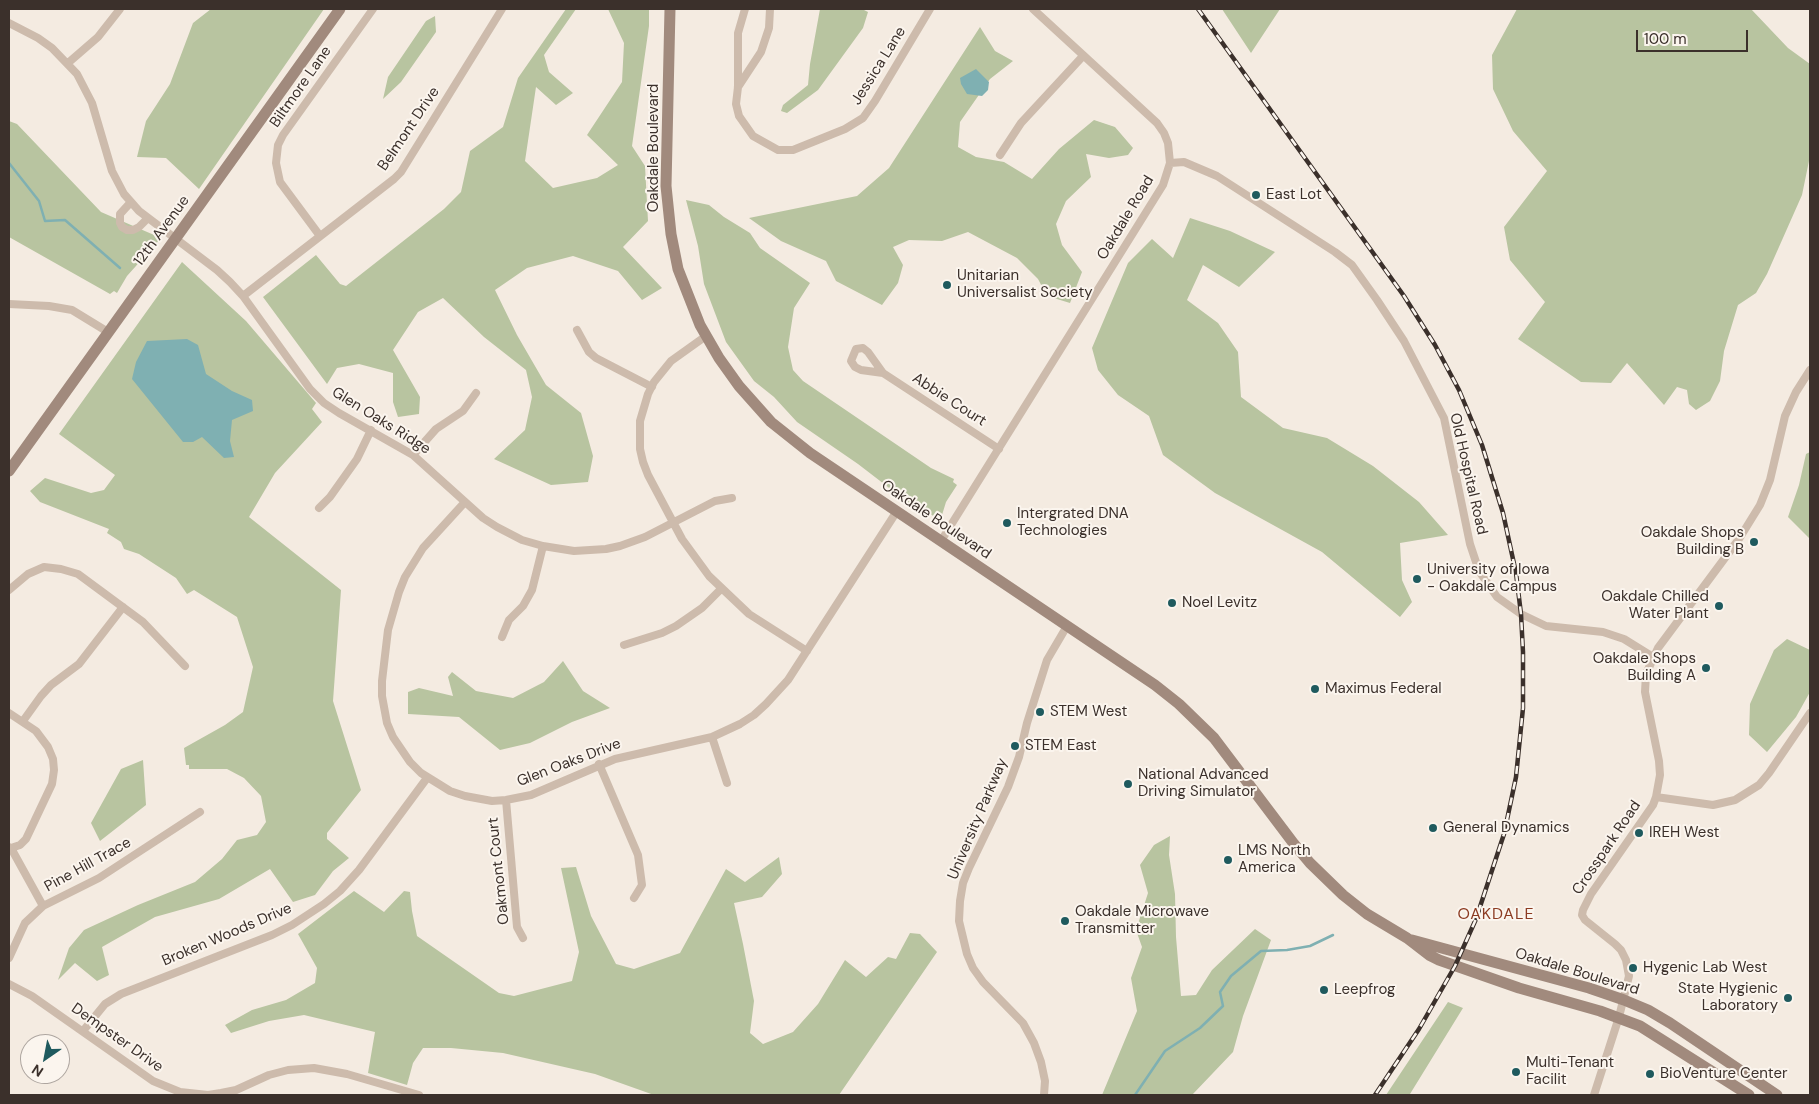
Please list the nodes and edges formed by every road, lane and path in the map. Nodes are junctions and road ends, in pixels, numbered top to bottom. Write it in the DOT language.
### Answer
graph roads {
  1 [pos="120,9"];
  2 [pos="340,9"];
  3 [pos="373,9"];
  4 [pos="502,9"];
  5 [pos="670,9"];
  6 [pos="744,9"];
  7 [pos="770,9"];
  8 [pos="930,9"];
  9 [pos="1033,9"];
  10 [pos="9,23"];
  11 [pos="1083,56"];
  12 [pos="68,63"];
  13 [pos="738,87"];
  14 [pos="1000,155"];
  15 [pos="1170,163"];
  16 [pos="131,202"];
  17 [pos="148,218"];
  18 [pos="320,236"];
  19 [pos="175,238"];
  20 [pos="243,296"];
  21 [pos="9,304"];
  22 [pos="577,330"];
  23 [pos="108,332"];
  24 [pos="706,336"];
  25 [pos="1810,370"];
  26 [pos="883,373"];
  27 [pos="652,387"];
  28 [pos="476,393"];
  29 [pos="371,430"];
  30 [pos="999,449"];
  31 [pos="413,455"];
  32 [pos="9,471"];
  33 [pos="732,498"];
  34 [pos="465,502"];
  35 [pos="319,508"];
  36 [pos="897,511"];
  37 [pos="673,523"];
  38 [pos="941,541"];
  39 [pos="543,546"];
  40 [pos="721,589"];
  41 [pos="9,590"];
  42 [pos="123,607"];
  43 [pos="1067,626"];
  44 [pos="502,637"];
  45 [pos="624,645"];
  46 [pos="807,651"];
  47 [pos="1653,657"];
  48 [pos="185,666"];
  49 [pos="9,713"];
  50 [pos="1810,713"];
  51 [pos="23,721"];
  52 [pos="712,737"];
  53 [pos="599,764"];
  54 [pos="427,778"];
  55 [pos="727,783"];
  56 [pos="1656,797"];
  57 [pos="506,800"];
  58 [pos="200,812"];
  59 [pos="10,847"];
  60 [pos="634,898"];
  61 [pos="43,906"];
  62 [pos="523,938"];
  63 [pos="1407,938"];
  64 [pos="9,958"];
  65 [pos="9,984"];
  66 [pos="1624,1000"];
  67 [pos="1619,1018"];
  68 [pos="83,1031"];
  69 [pos="419,1095"];
  70 [pos="1044,1095"];
  71 [pos="1594,1095"];
  72 [pos="1749,1095"];
  73 [pos="1777,1095"];
  1 -- 12 [label="street"];
  2 -- 19 [label="main road, 12th Avenue"];
  3 -- 18 [label="street, Biltmore Lane"];
  4 -- 18 [label="street, Belmont Drive"];
  5 -- 24 [label="main road, Oakdale Boulevard"];
  6 -- 13 [label="street, Jessica Lane"];
  7 -- 13 [label="street"];
  8 -- 13 [label="street, Jessica Lane"];
  9 -- 11 [label="street, Oakdale Road"];
  10 -- 12 [label="street, Glen Oaks Ridge"];
  11 -- 14 [label="street"];
  11 -- 15 [label="street, Oakdale Road"];
  12 -- 16 [label="street, Glen Oaks Ridge"];
  15 -- 30 [label="street, Oakdale Road"];
  15 -- 47 [label="street, Old Hospital Road"];
  16 -- 17 [label="street, Glen Oaks Ridge"];
  16 -- 17 [label="street"];
  17 -- 19 [label="street, Glen Oaks Ridge"];
  18 -- 20 [label="street, Belmont Drive"];
  19 -- 20 [label="street, Glen Oaks Ridge"];
  19 -- 23 [label="main road, 12th Avenue"];
  20 -- 29 [label="street, Glen Oaks Ridge"];
  21 -- 23 [label="street"];
  22 -- 27 [label="street"];
  23 -- 32 [label="main road, 12th Avenue"];
  24 -- 27 [label="street"];
  24 -- 36 [label="main road, Oakdale Boulevard"];
  25 -- 47 [label="street, Crosspark Road"];
  26 -- 30 [label="street, Abbie Court"];
  27 -- 37 [label="street"];
  28 -- 31 [label="street"];
  29 -- 31 [label="street, Glen Oaks Ridge"];
  29 -- 35 [label="street"];
  30 -- 38 [label="street, Oakdale Road"];
  31 -- 34 [label="street, Glen Oaks Ridge"];
  33 -- 37 [label="street, Glen Oaks Ridge"];
  34 -- 39 [label="street, Glen Oaks Ridge"];
  34 -- 54 [label="street, Glen Oaks Drive"];
  36 -- 38 [label="main road, Oakdale Boulevard"];
  36 -- 46 [label="street, Glen Oaks Drive"];
  37 -- 39 [label="street, Glen Oaks Ridge"];
  37 -- 40 [label="street"];
  38 -- 43 [label="main road, Oakdale Boulevard"];
  39 -- 44 [label="street"];
  40 -- 45 [label="street"];
  40 -- 46 [label="street"];
  41 -- 42 [label="street"];
  42 -- 48 [label="street"];
  42 -- 51 [label="street"];
  43 -- 63 [label="main road, Oakdale Boulevard"];
  43 -- 70 [label="street, University Parkway"];
  46 -- 52 [label="street, Glen Oaks Drive"];
  47 -- 56 [label="street, Crosspark Road"];
  49 -- 51 [label="street"];
  50 -- 56 [label="street"];
  51 -- 59 [label="street"];
  52 -- 53 [label="street, Glen Oaks Drive"];
  52 -- 55 [label="street"];
  53 -- 57 [label="street, Glen Oaks Drive"];
  53 -- 60 [label="street"];
  54 -- 57 [label="street, Glen Oaks Drive"];
  54 -- 68 [label="street, Broken Woods Drive"];
  56 -- 66 [label="street, Crosspark Road"];
  57 -- 62 [label="street, Oakmont Court"];
  58 -- 61 [label="street, Pine Hill Trace"];
  59 -- 61 [label="street"];
  61 -- 64 [label="street, Pine Hill Trace"];
  63 -- 66 [label="main road, Oakdale Boulevard"];
  63 -- 67 [label="main road, Oakdale Boulevard"];
  65 -- 68 [label="street, Dempster Drive"];
  66 -- 67 [label="street, Crosspark Road"];
  66 -- 73 [label="main road, Oakdale Boulevard"];
  67 -- 71 [label="street, Crosspark Road"];
  67 -- 72 [label="main road, Oakdale Boulevard"];
  68 -- 69 [label="street, Dempster Drive"];
}
